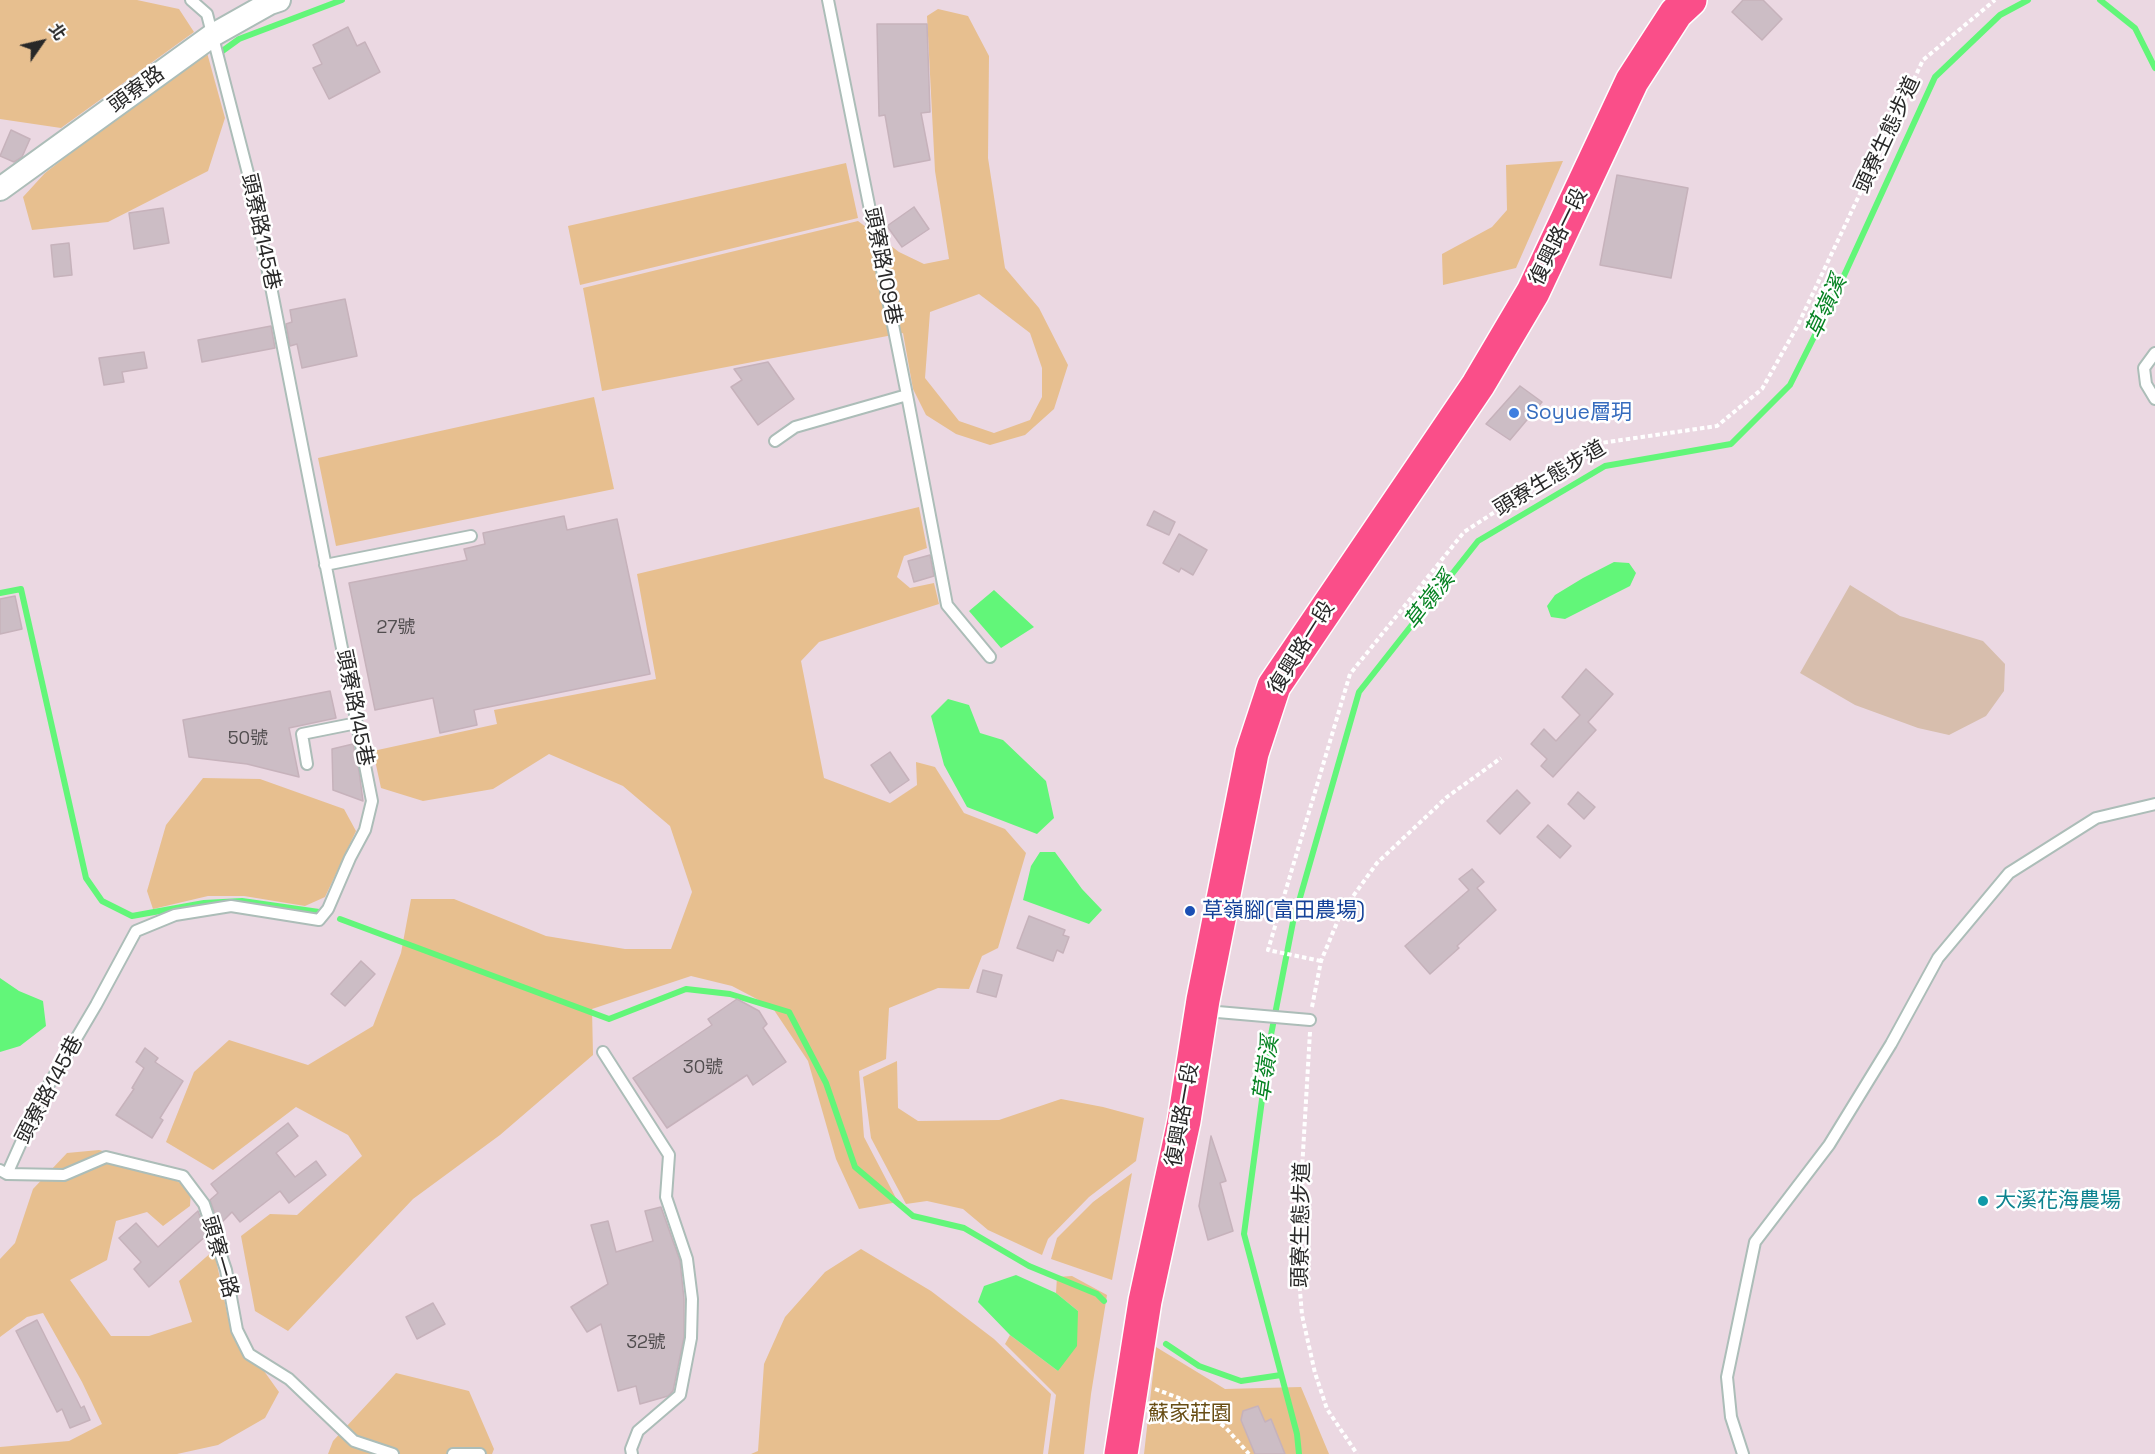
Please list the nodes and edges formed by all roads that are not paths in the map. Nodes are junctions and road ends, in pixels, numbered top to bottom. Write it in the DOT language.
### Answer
graph roads {
  1 [pos="191,0"];
  2 [pos="279,0"];
  3 [pos="828,0"];
  4 [pos="1690,0"];
  5 [pos="213,35"];
  6 [pos="0,189"];
  7 [pos="2155,353"];
  8 [pos="907,395"];
  9 [pos="2155,399"];
  10 [pos="775,441"];
  11 [pos="471,536"];
  12 [pos="326,565"];
  13 [pos="990,657"];
  14 [pos="357,723"];
  15 [pos="307,764"];
  16 [pos="2155,804"];
  17 [pos="1201,1011"];
  18 [pos="1310,1020"];
  19 [pos="603,1052"];
  20 [pos="3,1172"];
  21 [pos="393,1454"];
  22 [pos="453,1454"];
  23 [pos="480,1454"];
  24 [pos="632,1454"];
  25 [pos="1121,1454"];
  26 [pos="1743,1454"];
  1 -- 5 [label="lane, 頭寮路145巷"];
  2 -- 5 [label="street, 頭寮路"];
  3 -- 8 [label="lane, 頭寮路109巷"];
  4 -- 17 [label="main road, 復興路一段"];
  5 -- 6 [label="street, 頭寮路"];
  5 -- 12 [label="lane, 頭寮路145巷"];
  7 -- 9 [label="lane"];
  8 -- 10 [label="lane"];
  8 -- 13 [label="lane, 頭寮路109巷"];
  11 -- 12 [label="lane"];
  12 -- 14 [label="lane, 頭寮路145巷"];
  14 -- 15 [label="lane"];
  14 -- 20 [label="lane, 頭寮路145巷"];
  16 -- 26 [label="lane"];
  17 -- 18 [label="lane"];
  17 -- 25 [label="main road, 復興路一段"];
  19 -- 24 [label="lane"];
  20 -- 21 [label="lane, 頭寮一路"];
  22 -- 23 [label="lane"];
}
